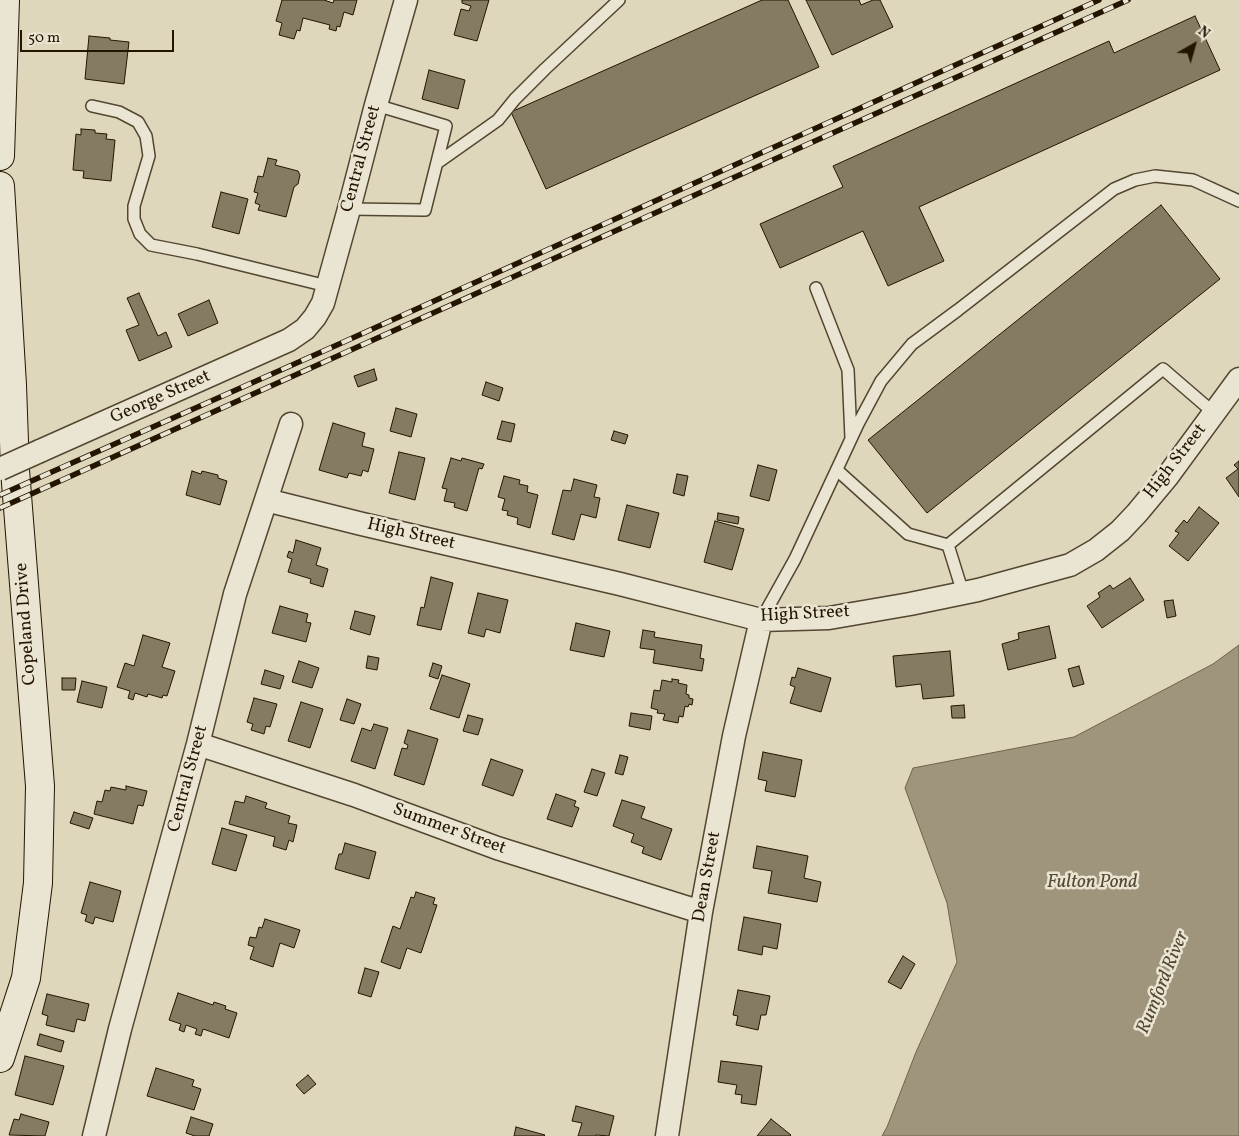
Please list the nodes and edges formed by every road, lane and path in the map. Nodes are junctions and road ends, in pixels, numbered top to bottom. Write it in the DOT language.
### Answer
graph roads {
  1 [pos="5,0"];
  2 [pos="406,0"];
  3 [pos="619,0"];
  4 [pos="92,106"];
  5 [pos="376,106"];
  6 [pos="0,156"];
  7 [pos="436,162"];
  8 [pos="0,186"];
  9 [pos="1239,202"];
  10 [pos="349,209"];
  11 [pos="327,286"];
  12 [pos="816,288"];
  13 [pos="315,317"];
  14 [pos="1239,379"];
  15 [pos="1214,413"];
  16 [pos="291,424"];
  17 [pos="851,440"];
  18 [pos="0,469"];
  19 [pos="838,470"];
  20 [pos="266,500"];
  21 [pos="948,546"];
  22 [pos="963,593"];
  23 [pos="761,620"];
  24 [pos="198,744"];
  25 [pos="701,912"];
  26 [pos="0,1058"];
  27 [pos="94,1136"];
  28 [pos="667,1136"];
  1 -- 6 [label="main road"];
  2 -- 5 [label="street, Central Street"];
  3 -- 7 [label="lane"];
  4 -- 11 [label="lane"];
  5 -- 7 [label="lane"];
  5 -- 10 [label="street, Central Street"];
  7 -- 10 [label="lane"];
  8 -- 26 [label="main road, Copeland Drive"];
  9 -- 17 [label="lane"];
  10 -- 11 [label="street, Central Street"];
  11 -- 13 [label="street, Central Street"];
  12 -- 17 [label="lane"];
  13 -- 18 [label="street, George Street, bridge"];
  14 -- 15 [label="street, High Street"];
  15 -- 21 [label="lane"];
  15 -- 22 [label="street, High Street"];
  16 -- 20 [label="street, Central Street"];
  17 -- 19 [label="lane"];
  19 -- 21 [label="lane"];
  19 -- 23 [label="lane"];
  20 -- 23 [label="street, High Street"];
  20 -- 24 [label="street, Central Street"];
  21 -- 22 [label="lane"];
  22 -- 23 [label="street, High Street"];
  23 -- 25 [label="street, Dean Street"];
  24 -- 25 [label="street, Summer Street"];
  24 -- 27 [label="street, Central Street"];
  25 -- 28 [label="street, Dean Street"];
}
